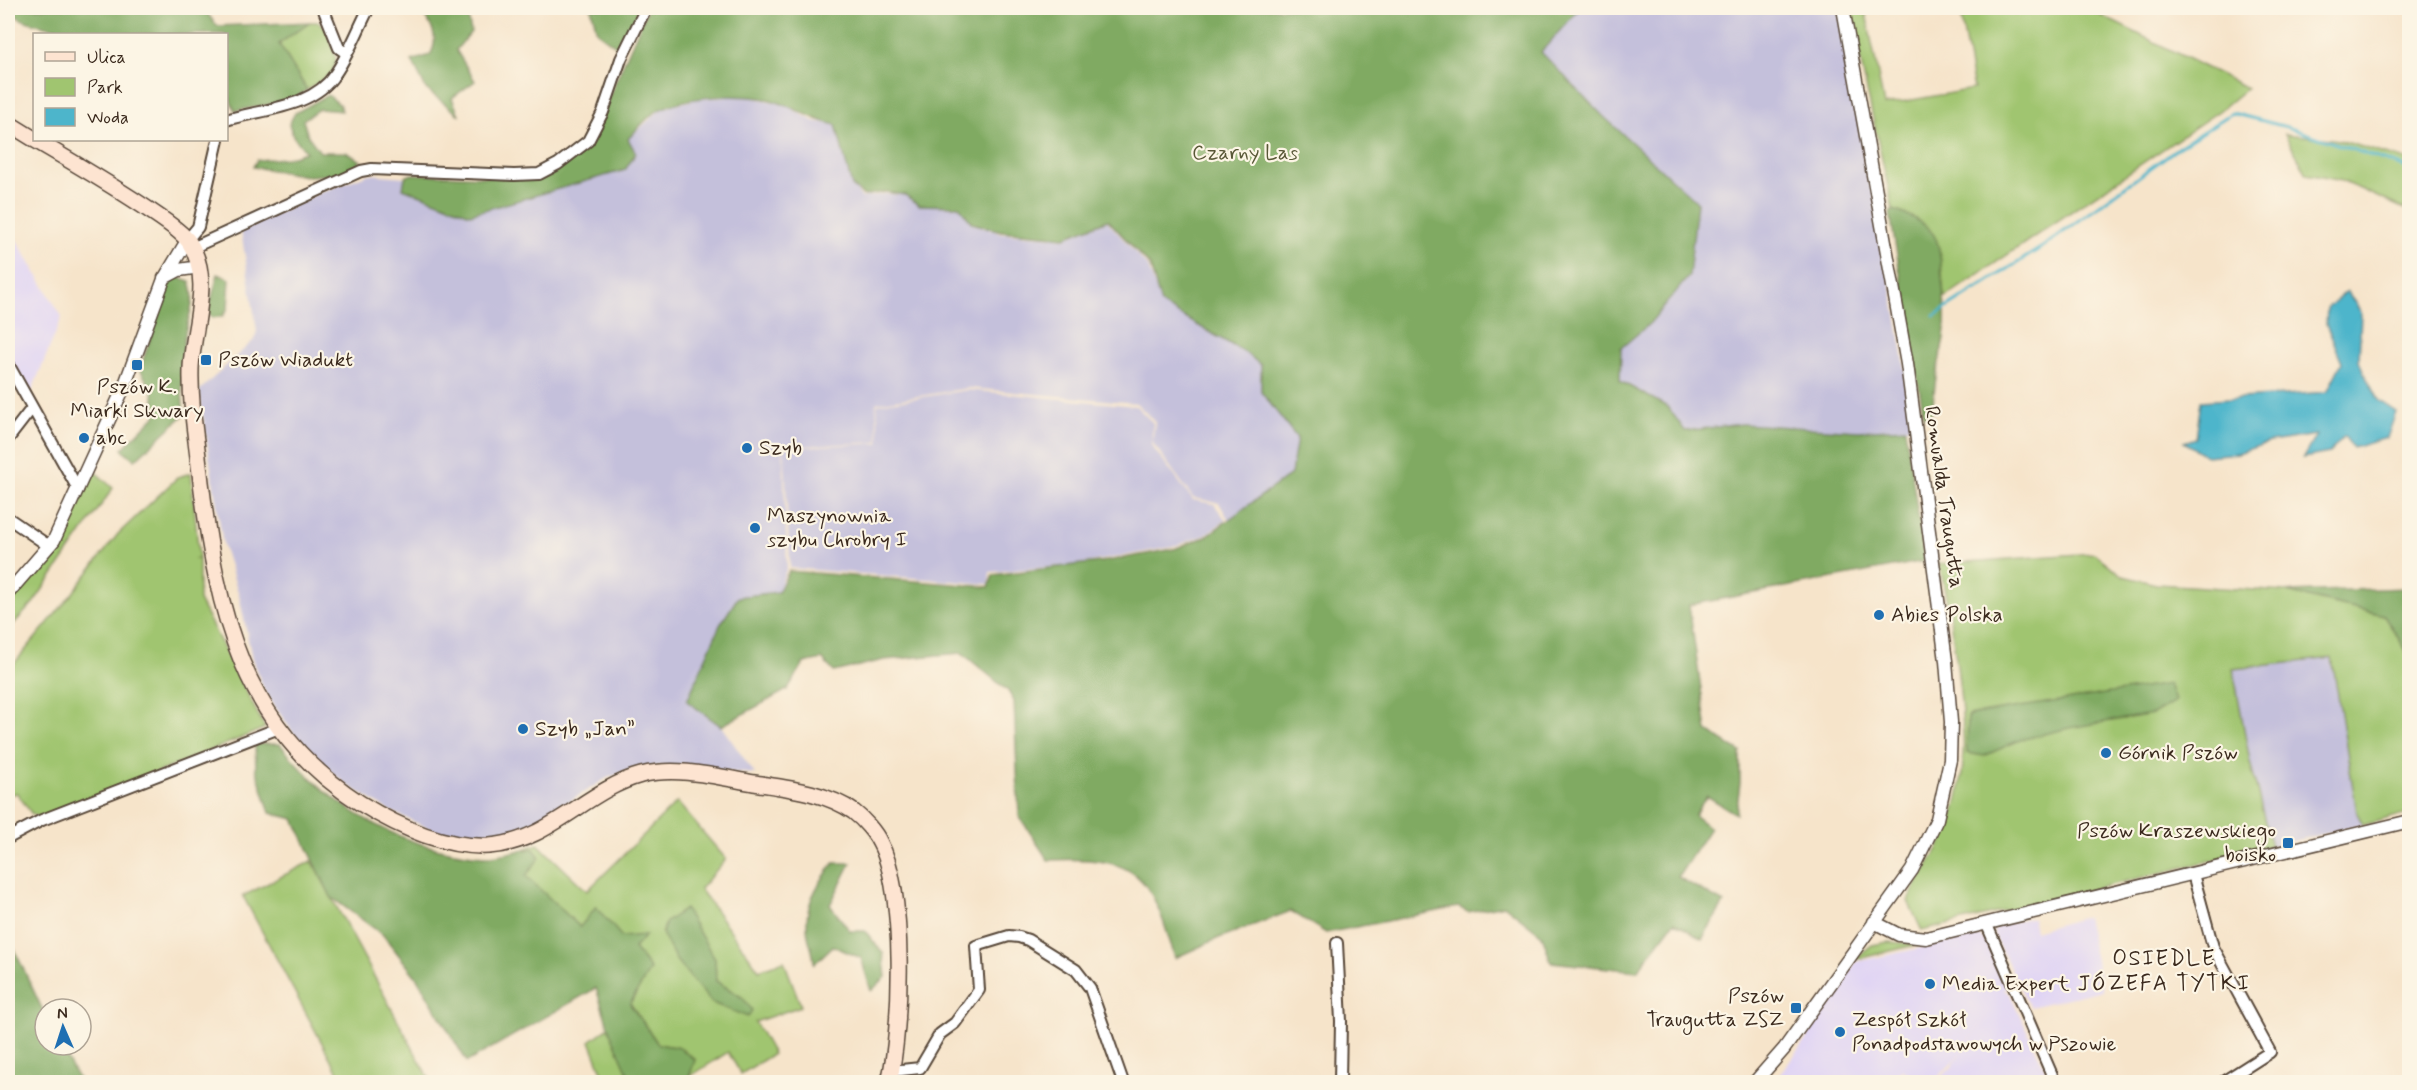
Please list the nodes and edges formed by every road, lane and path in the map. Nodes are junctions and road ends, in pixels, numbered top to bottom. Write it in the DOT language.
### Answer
graph roads {
  1 [pos="323,8"];
  2 [pos="369,8"];
  3 [pos="646,8"];
  4 [pos="1843,8"];
  5 [pos="346,53"];
  6 [pos="228,119"];
  7 [pos="8,123"];
  8 [pos="33,138"];
  9 [pos="38,141"];
  10 [pos="219,141"];
  11 [pos="190,243"];
  12 [pos="200,267"];
  13 [pos="164,279"];
  14 [pos="8,364"];
  15 [pos="32,408"];
  16 [pos="8,439"];
  17 [pos="78,489"];
  18 [pos="8,518"];
  19 [pos="50,546"];
  20 [pos="8,593"];
  21 [pos="279,728"];
  22 [pos="2409,821"];
  23 [pos="8,838"];
  24 [pos="2193,874"];
  25 [pos="1874,922"];
  26 [pos="1987,925"];
  27 [pos="1337,943"];
  28 [pos="890,1077"];
  29 [pos="1123,1083"];
  30 [pos="1340,1083"];
  31 [pos="1755,1083"];
  32 [pos="2055,1083"];
  33 [pos="2223,1083"];
  1 -- 5 [label="street"];
  2 -- 5 [label="street"];
  3 -- 11 [label="street"];
  4 -- 25 [label="street, Romualda Traugutta"];
  5 -- 6 [label="street"];
  7 -- 8 [label="main road"];
  9 -- 11 [label="main road"];
  10 -- 11 [label="street"];
  11 -- 12 [label="main road"];
  11 -- 13 [label="street"];
  12 -- 13 [label="street"];
  12 -- 21 [label="main road"];
  13 -- 17 [label="street"];
  14 -- 15 [label="street"];
  15 -- 16 [label="street"];
  15 -- 17 [label="street"];
  17 -- 19 [label="street"];
  18 -- 19 [label="street"];
  19 -- 20 [label="street"];
  21 -- 23 [label="street"];
  21 -- 28 [label="main road"];
  22 -- 24 [label="street"];
  24 -- 26 [label="street"];
  24 -- 33 [label="street"];
  25 -- 26 [label="street"];
  25 -- 31 [label="street, Romualda Traugutta"];
  26 -- 32 [label="street"];
  27 -- 30 [label="street"];
  28 -- 29 [label="street"];
}
